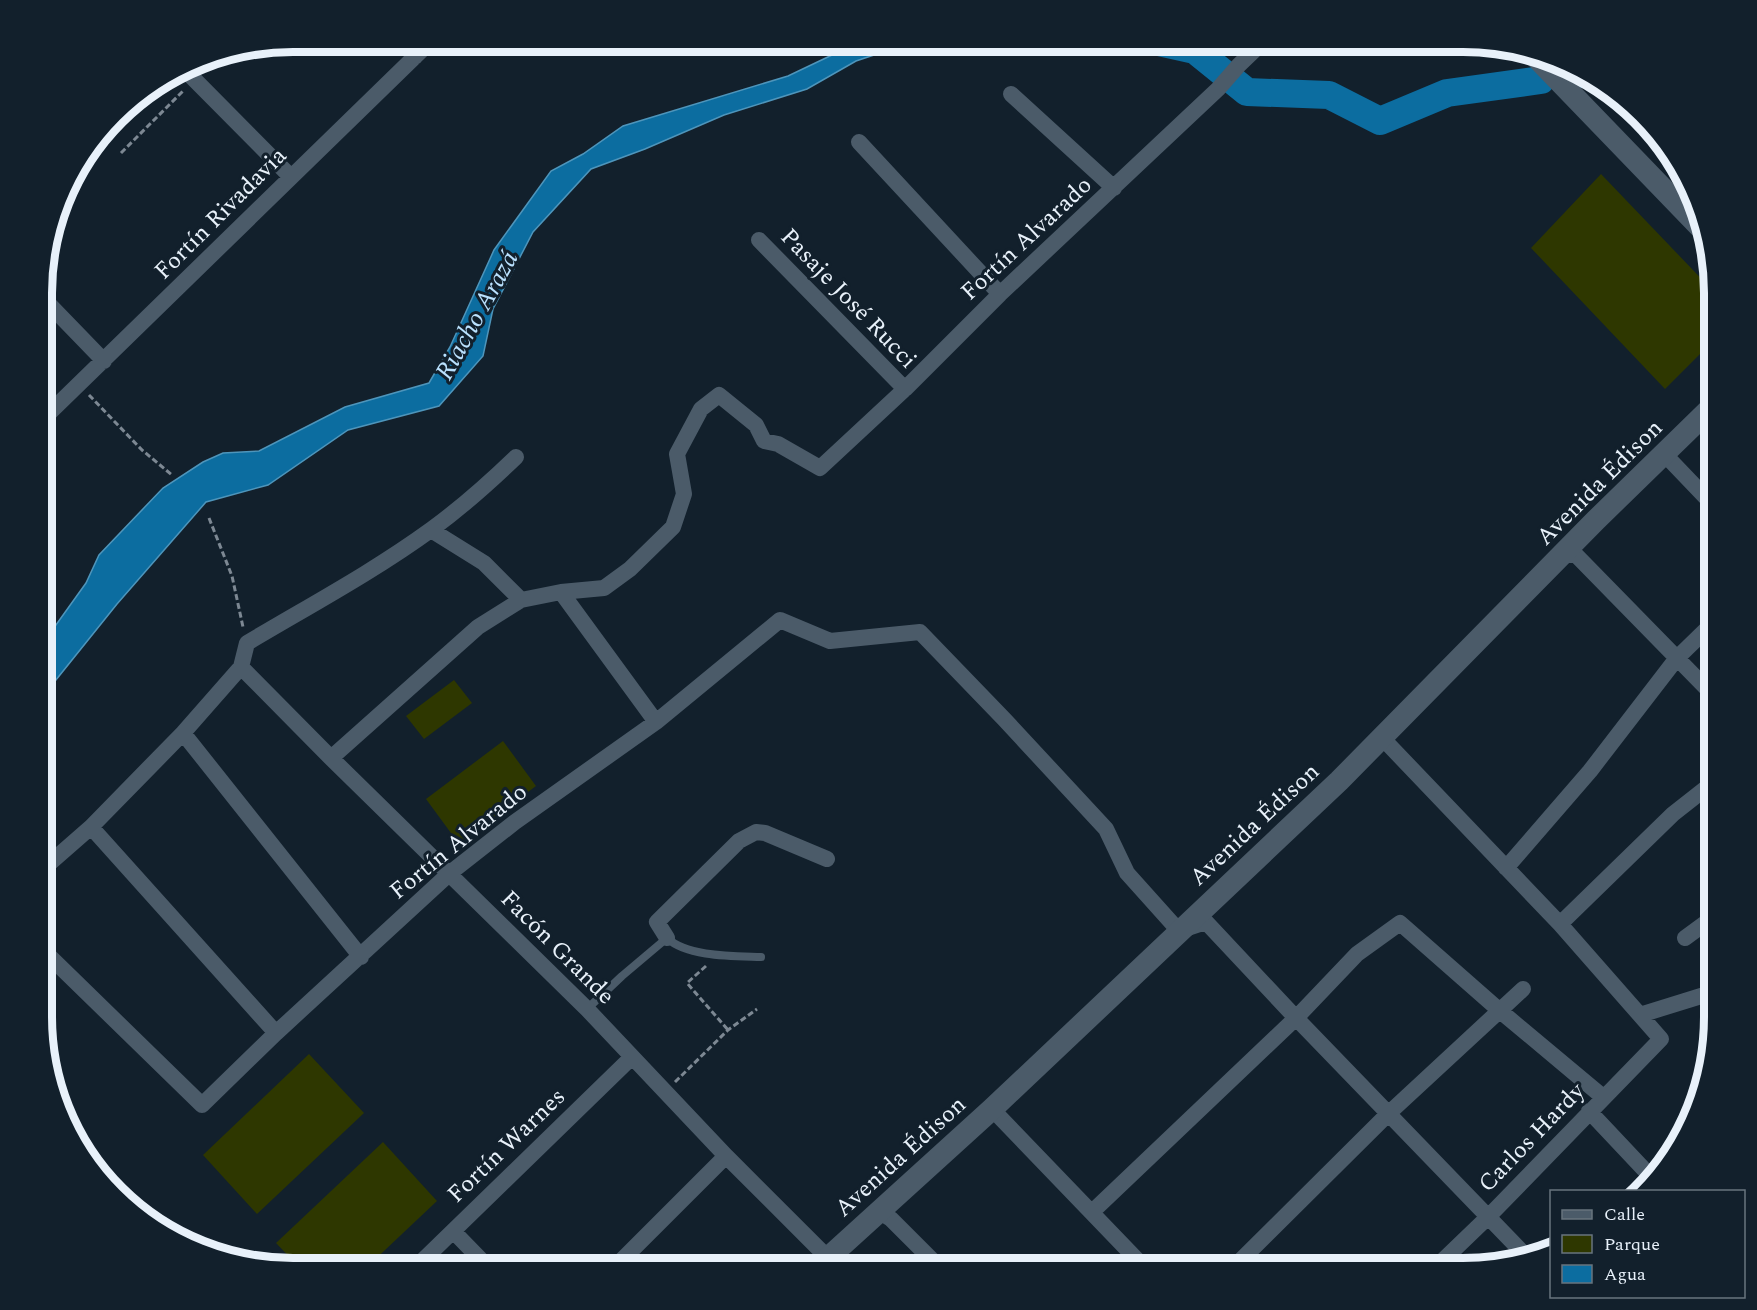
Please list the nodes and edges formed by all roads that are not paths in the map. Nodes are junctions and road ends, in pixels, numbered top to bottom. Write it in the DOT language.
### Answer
graph roads {
  1 [pos="410,52"];
  2 [pos="420,52"];
  3 [pos="1252,52"];
  4 [pos="415,57"];
  5 [pos="1545,67"];
  6 [pos="190,75"];
  7 [pos="1011,94"];
  8 [pos="859,142"];
  9 [pos="291,177"];
  10 [pos="1114,188"];
  11 [pos="1693,220"];
  12 [pos="759,240"];
  13 [pos="1000,294"];
  14 [pos="52,307"];
  15 [pos="104,361"];
  16 [pos="905,389"];
  17 [pos="52,410"];
  18 [pos="1704,415"];
  19 [pos="1704,427"];
  20 [pos="516,457"];
  21 [pos="1670,460"];
  22 [pos="1704,496"];
  23 [pos="431,530"];
  24 [pos="1570,555"];
  25 [pos="561,592"];
  26 [pos="521,600"];
  27 [pos="1704,632"];
  28 [pos="1677,658"];
  29 [pos="241,667"];
  30 [pos="1704,686"];
  31 [pos="656,722"];
  32 [pos="183,733"];
  33 [pos="1388,744"];
  34 [pos="331,758"];
  35 [pos="1704,790"];
  36 [pos="91,826"];
  37 [pos="827,859"];
  38 [pos="52,861"];
  39 [pos="1506,868"];
  40 [pos="450,873"];
  41 [pos="1206,922"];
  42 [pos="1560,924"];
  43 [pos="1704,924"];
  44 [pos="1179,931"];
  45 [pos="667,938"];
  46 [pos="1685,938"];
  47 [pos="361,957"];
  48 [pos="761,957"];
  49 [pos="52,959"];
  50 [pos="1523,989"];
  51 [pos="1704,995"];
  52 [pos="587,1009"];
  53 [pos="1499,1010"];
  54 [pos="1640,1015"];
  55 [pos="1296,1018"];
  56 [pos="276,1033"];
  57 [pos="632,1057"];
  58 [pos="1603,1096"];
  59 [pos="1589,1111"];
  60 [pos="996,1113"];
  61 [pos="1388,1114"];
  62 [pos="726,1156"];
  63 [pos="1647,1173"];
  64 [pos="1092,1212"];
  65 [pos="885,1215"];
  66 [pos="1488,1216"];
  67 [pos="453,1230"];
  68 [pos="1521,1250"];
  69 [pos="425,1258"];
  70 [pos="480,1258"];
  71 [pos="624,1258"];
  72 [pos="822,1258"];
  73 [pos="835,1258"];
  74 [pos="930,1258"];
  75 [pos="1136,1258"];
  76 [pos="1243,1258"];
  77 [pos="1445,1258"];
  1 -- 4 [label="street"];
  2 -- 4 [label="street, Fortín Rivadavia"];
  3 -- 10 [label="street, Fortín Alvarado"];
  4 -- 9 [label="street, Fortín Rivadavia"];
  5 -- 11 [label="main road"];
  6 -- 9 [label="street"];
  7 -- 10 [label="street"];
  8 -- 13 [label="street"];
  9 -- 15 [label="street, Fortín Rivadavia"];
  10 -- 13 [label="street, Fortín Alvarado"];
  12 -- 16 [label="street, Pasaje José Rucci"];
  13 -- 16 [label="street, Fortín Alvarado"];
  14 -- 15 [label="street"];
  15 -- 17 [label="street, Fortín Rivadavia"];
  16 -- 25 [label="street, Fortín Alvarado"];
  18 -- 24 [label="main road, Avenida Édison"];
  19 -- 21 [label="main road, Avenida Édison"];
  20 -- 23 [label="street"];
  21 -- 22 [label="street"];
  21 -- 24 [label="main road, Avenida Édison"];
  23 -- 26 [label="street"];
  23 -- 29 [label="street"];
  24 -- 28 [label="street"];
  24 -- 33 [label="main road, Avenida Édison"];
  24 -- 44 [label="main road, Avenida Édison"];
  25 -- 26 [label="street"];
  25 -- 31 [label="street"];
  26 -- 34 [label="street"];
  27 -- 28 [label="street"];
  28 -- 30 [label="street"];
  28 -- 39 [label="street"];
  29 -- 32 [label="street"];
  29 -- 34 [label="street, Facón Grande"];
  31 -- 40 [label="street, Fortín Alvarado"];
  31 -- 44 [label="street, Fortín Alvarado"];
  32 -- 36 [label="street"];
  32 -- 47 [label="street"];
  33 -- 39 [label="street"];
  33 -- 41 [label="main road, Avenida Édison"];
  34 -- 40 [label="street, Facón Grande"];
  35 -- 42 [label="street"];
  36 -- 38 [label="street"];
  36 -- 56 [label="street"];
  37 -- 45 [label="street"];
  39 -- 42 [label="street"];
  40 -- 47 [label="street, Fortín Alvarado"];
  40 -- 52 [label="street, Facón Grande"];
  41 -- 44 [label="street"];
  41 -- 55 [label="street"];
  41 -- 60 [label="main road, Avenida Édison"];
  42 -- 54 [label="street"];
  43 -- 46 [label="street"];
  44 -- 60 [label="main road, Avenida Édison"];
  45 -- 48 [label="lane"];
  45 -- 52 [label="lane"];
  47 -- 56 [label="street, Fortín Alvarado"];
  49 -- 56 [label="street, Fortín Alvarado"];
  50 -- 53 [label="street"];
  51 -- 54 [label="street"];
  52 -- 57 [label="street, Facón Grande"];
  53 -- 55 [label="street"];
  53 -- 58 [label="street"];
  53 -- 61 [label="street"];
  54 -- 58 [label="street, Carlos Hardy"];
  55 -- 61 [label="street"];
  55 -- 64 [label="street"];
  57 -- 62 [label="street, Facón Grande"];
  57 -- 67 [label="street, Fortín Warnes"];
  58 -- 59 [label="street, Carlos Hardy"];
  59 -- 63 [label="street"];
  59 -- 66 [label="street, Carlos Hardy"];
  60 -- 64 [label="street"];
  60 -- 65 [label="main road, Avenida Édison"];
  61 -- 66 [label="street"];
  61 -- 76 [label="street"];
  62 -- 71 [label="street"];
  62 -- 72 [label="street, Facón Grande"];
  64 -- 75 [label="street"];
  65 -- 73 [label="main road, Avenida Édison"];
  65 -- 74 [label="street"];
  66 -- 68 [label="street"];
  66 -- 77 [label="street, Carlos Hardy"];
  67 -- 69 [label="street, Fortín Warnes"];
  67 -- 70 [label="street"];
}
